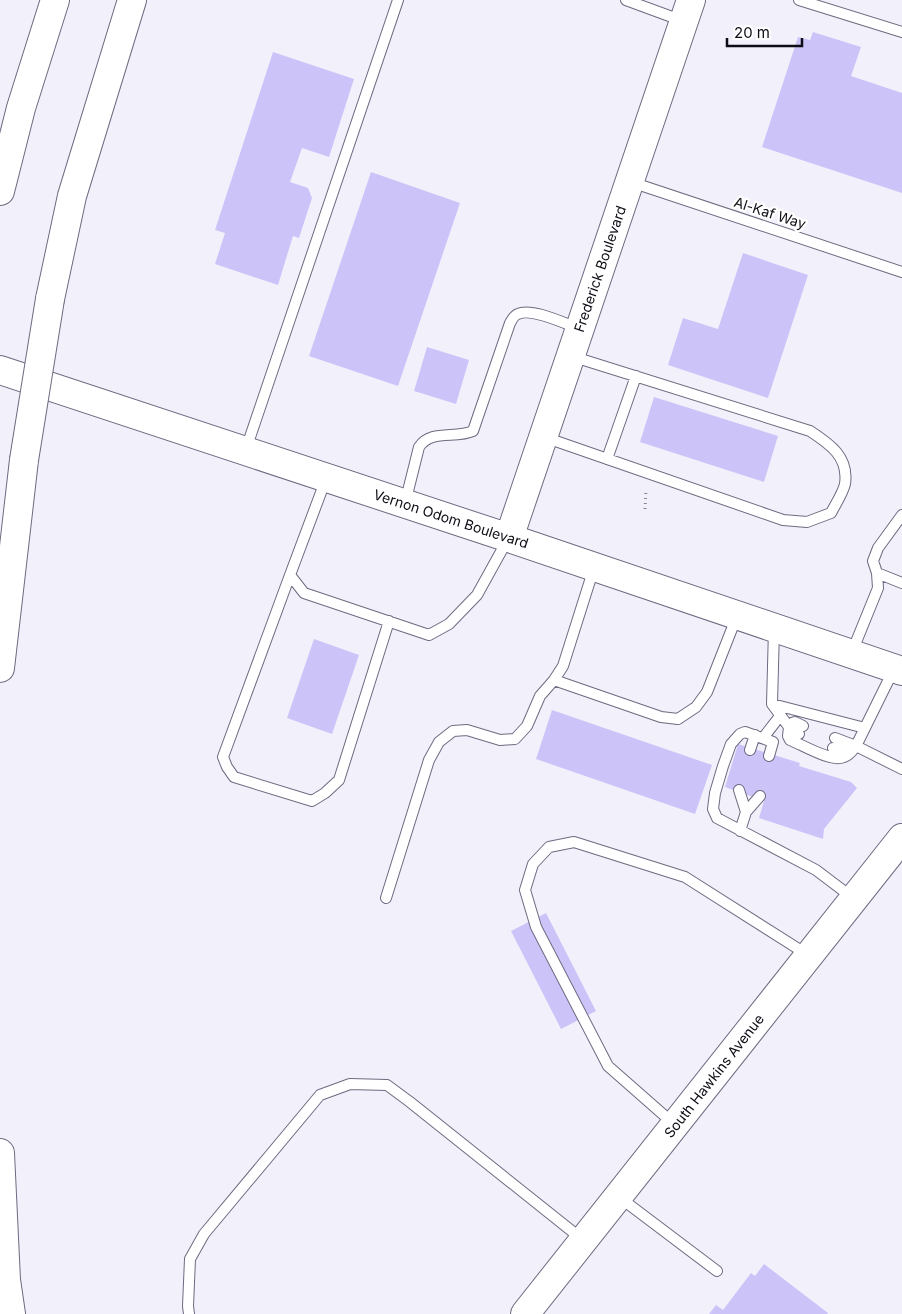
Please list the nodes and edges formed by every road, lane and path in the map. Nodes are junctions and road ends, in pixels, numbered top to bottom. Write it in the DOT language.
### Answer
graph roads {
  1 [pos="47,0"];
  2 [pos="55,0"];
  3 [pos="132,0"];
  4 [pos="398,0"];
  5 [pos="626,0"];
  6 [pos="799,0"];
  7 [pos="688,11"];
  8 [pos="46,28"];
  9 [pos="902,32"];
  10 [pos="630,181"];
  11 [pos="0,191"];
  12 [pos="902,272"];
  13 [pos="580,329"];
  14 [pos="571,356"];
  15 [pos="0,370"];
  16 [pos="636,376"];
  17 [pos="543,437"];
  18 [pos="246,451"];
  19 [pos="607,459"];
  20 [pos="326,478"];
  21 [pos="404,504"];
  22 [pos="902,515"];
  23 [pos="509,538"];
  24 [pos="594,567"];
  25 [pos="877,573"];
  26 [pos="290,575"];
  27 [pos="902,582"];
  28 [pos="737,615"];
  29 [pos="389,621"];
  30 [pos="774,628"];
  31 [pos="851,654"];
  32 [pos="0,668"];
  33 [pos="898,670"];
  34 [pos="554,680"];
  35 [pos="772,704"];
  36 [pos="780,716"];
  37 [pos="789,727"];
  38 [pos="865,728"];
  39 [pos="801,730"];
  40 [pos="759,737"];
  41 [pos="834,743"];
  42 [pos="853,749"];
  43 [pos="750,750"];
  44 [pos="769,756"];
  45 [pos="902,769"];
  46 [pos="739,790"];
  47 [pos="760,796"];
  48 [pos="746,812"];
  49 [pos="740,831"];
  50 [pos="901,840"];
  51 [pos="386,898"];
  52 [pos="854,898"];
  53 [pos="809,956"];
  54 [pos="675,1125"];
  55 [pos="0,1153"];
  56 [pos="618,1197"];
  57 [pos="584,1240"];
  58 [pos="718,1271"];
  59 [pos="11,1314"];
  60 [pos="189,1314"];
  61 [pos="525,1314"];
  1 -- 8 [label="main road"];
  2 -- 8 [label="main road"];
  3 -- 32 [label="main road, bridge"];
  4 -- 18 [label="lane"];
  5 -- 7 [label="lane"];
  6 -- 9 [label="lane"];
  7 -- 10 [label="main road, Frederick Boulevard"];
  8 -- 11 [label="main road"];
  10 -- 12 [label="lane, Al-Kaf Way"];
  10 -- 13 [label="main road, Frederick Boulevard"];
  13 -- 14 [label="main road, Frederick Boulevard"];
  13 -- 21 [label="lane"];
  14 -- 16 [label="lane"];
  14 -- 17 [label="main road, Frederick Boulevard"];
  15 -- 18 [label="main road, Vernon Odom Boulevard"];
  16 -- 19 [label="lane"];
  16 -- 19 [label="lane"];
  17 -- 19 [label="lane"];
  17 -- 23 [label="main road, Frederick Boulevard"];
  18 -- 20 [label="main road, Vernon Odom Boulevard"];
  20 -- 21 [label="main road, Vernon Odom Boulevard"];
  20 -- 26 [label="lane"];
  21 -- 23 [label="main road, Vernon Odom Boulevard"];
  22 -- 25 [label="lane"];
  23 -- 24 [label="main road, Vernon Odom Boulevard"];
  23 -- 29 [label="lane"];
  24 -- 28 [label="main road, Vernon Odom Boulevard"];
  24 -- 34 [label="lane"];
  25 -- 27 [label="lane"];
  25 -- 31 [label="lane"];
  26 -- 29 [label="lane"];
  26 -- 29 [label="lane"];
  28 -- 30 [label="main road, Vernon Odom Boulevard"];
  28 -- 34 [label="lane"];
  30 -- 31 [label="main road, Vernon Odom Boulevard"];
  30 -- 35 [label="lane"];
  31 -- 33 [label="main road, Vernon Odom Boulevard"];
  33 -- 38 [label="lane"];
  34 -- 51 [label="lane"];
  35 -- 36 [label="lane"];
  35 -- 38 [label="lane"];
  36 -- 37 [label="lane"];
  36 -- 40 [label="lane"];
  37 -- 39 [label="lane"];
  37 -- 42 [label="lane"];
  38 -- 42 [label="lane"];
  40 -- 43 [label="lane"];
  40 -- 44 [label="lane"];
  40 -- 49 [label="lane"];
  41 -- 42 [label="lane"];
  42 -- 45 [label="lane"];
  46 -- 48 [label="lane"];
  47 -- 48 [label="lane"];
  48 -- 49 [label="lane"];
  49 -- 52 [label="lane"];
  50 -- 52 [label="main road, South Hawkins Avenue"];
  52 -- 53 [label="main road, South Hawkins Avenue"];
  53 -- 54 [label="main road, South Hawkins Avenue"];
  53 -- 54 [label="lane"];
  54 -- 56 [label="main road, South Hawkins Avenue"];
  55 -- 59 [label="main road"];
  56 -- 57 [label="main road, South Hawkins Avenue"];
  56 -- 58 [label="lane"];
  57 -- 60 [label="lane"];
  57 -- 61 [label="main road, South Hawkins Avenue"];
}
